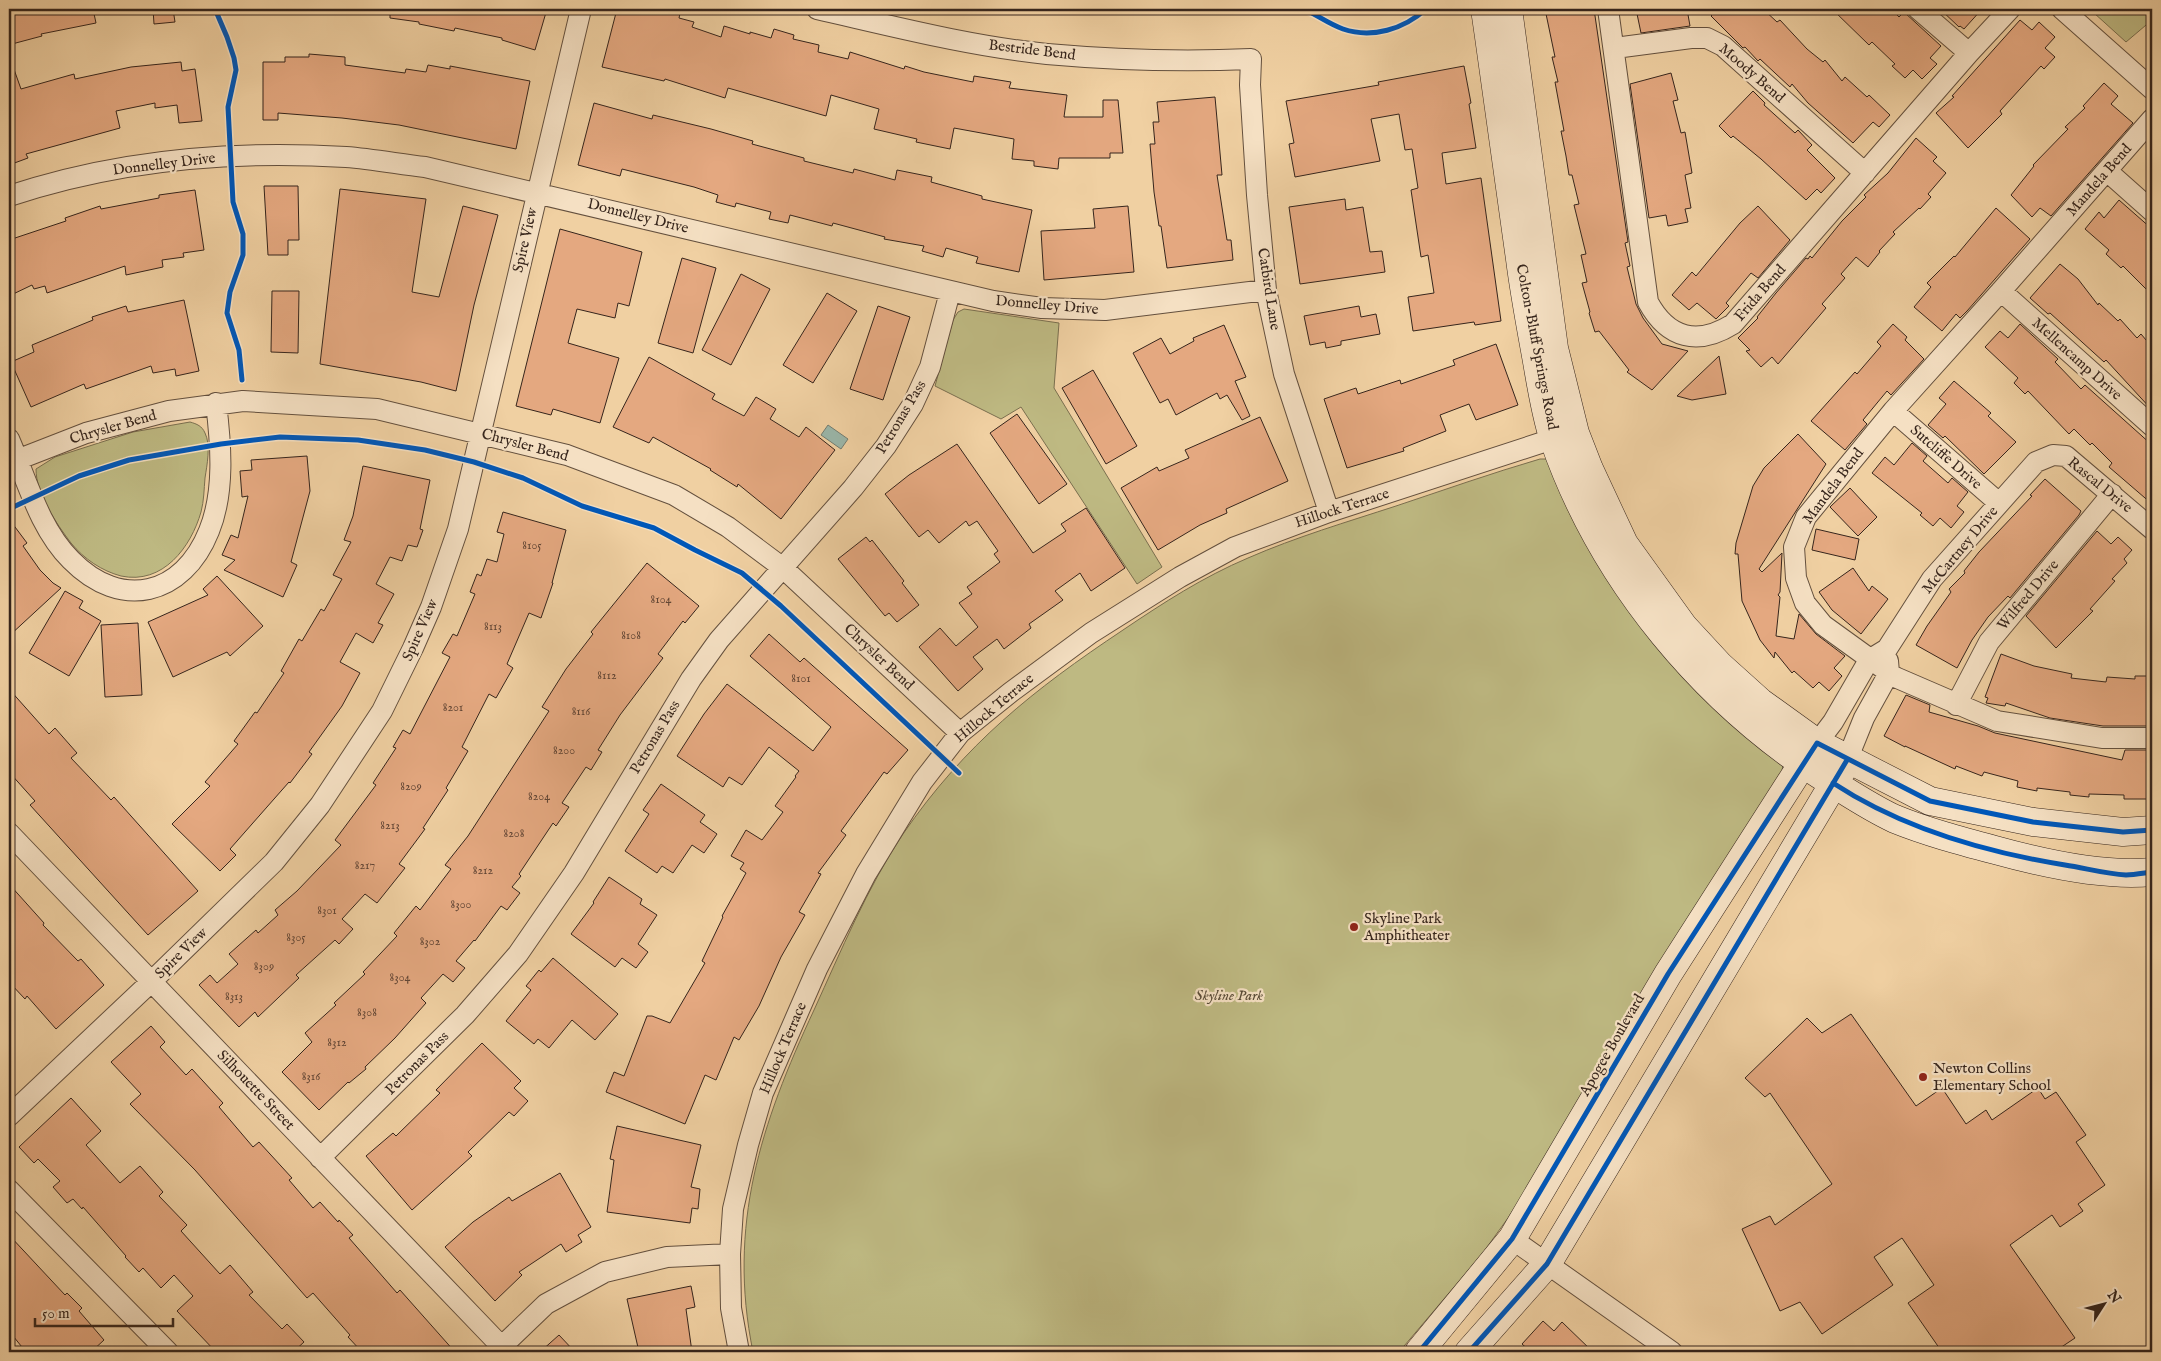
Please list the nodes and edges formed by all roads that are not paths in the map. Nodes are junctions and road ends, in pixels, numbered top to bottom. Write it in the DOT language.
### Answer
graph roads {
  1 [pos="581,9"];
  2 [pos="816,9"];
  3 [pos="1485,9"];
  4 [pos="1508,9"];
  5 [pos="1608,9"];
  6 [pos="1918,9"];
  7 [pos="2010,9"];
  8 [pos="2062,9"];
  9 [pos="1615,48"];
  10 [pos="1969,53"];
  11 [pos="1251,59"];
  12 [pos="2152,89"];
  13 [pos="2152,119"];
  14 [pos="2107,171"];
  15 [pos="1865,173"];
  16 [pos="536,192"];
  17 [pos="9,196"];
  18 [pos="2152,211"];
  19 [pos="1266,290"];
  20 [pos="2001,291"];
  21 [pos="950,292"];
  22 [pos="216,404"];
  23 [pos="1892,410"];
  24 [pos="2152,426"];
  25 [pos="481,433"];
  26 [pos="1564,436"];
  27 [pos="9,439"];
  28 [pos="2042,459"];
  29 [pos="13,460"];
  30 [pos="2112,494"];
  31 [pos="1998,503"];
  32 [pos="1329,512"];
  33 [pos="2152,529"];
  34 [pos="783,568"];
  35 [pos="1887,649"];
  36 [pos="1870,660"];
  37 [pos="1889,673"];
  38 [pos="1956,705"];
  39 [pos="960,733"];
  40 [pos="2152,738"];
  41 [pos="1809,753"];
  42 [pos="1848,760"];
  43 [pos="1834,783"];
  44 [pos="2152,830"];
  45 [pos="9,833"];
  46 [pos="2152,872"];
  47 [pos="152,981"];
  48 [pos="9,1116"];
  49 [pos="320,1158"];
  50 [pos="9,1190"];
  51 [pos="1512,1239"];
  52 [pos="730,1254"];
  53 [pos="1547,1264"];
  54 [pos="499,1349"];
  55 [pos="168,1352"];
  56 [pos="739,1352"];
  57 [pos="1419,1352"];
  58 [pos="1469,1352"];
  59 [pos="1672,1352"];
  1 -- 16 [label="street, Spire View"];
  2 -- 11 [label="street, Bestride Bend"];
  3 -- 26 [label="street, Colton-Bluff Springs Road"];
  4 -- 26 [label="street, Colton-Bluff Springs Road"];
  5 -- 9 [label="street, Frida Bend"];
  6 -- 10 [label="street"];
  7 -- 10 [label="street, Frida Bend"];
  8 -- 12 [label="street"];
  9 -- 15 [label="street, Moody Bend"];
  9 -- 15 [label="street, Frida Bend"];
  10 -- 15 [label="street, Frida Bend"];
  11 -- 19 [label="street, Catbird Lane"];
  13 -- 14 [label="street, Mandela Bend"];
  14 -- 18 [label="street"];
  14 -- 20 [label="street, Mandela Bend"];
  16 -- 17 [label="street, Donnelley Drive"];
  16 -- 21 [label="street, Donnelley Drive"];
  16 -- 25 [label="street, Spire View"];
  19 -- 21 [label="street, Donnelley Drive"];
  19 -- 32 [label="street, Catbird Lane"];
  20 -- 23 [label="street, Mandela Bend"];
  20 -- 24 [label="street, Mellencamp Drive"];
  21 -- 34 [label="street, Petronas Pass"];
  22 -- 25 [label="street, Chrysler Bend"];
  22 -- 29 [label="street, Chrysler Bend"];
  22 -- 29 [label="street"];
  23 -- 31 [label="street, Sutcliffe Drive"];
  23 -- 36 [label="street, Mandela Bend"];
  25 -- 34 [label="street, Chrysler Bend"];
  25 -- 47 [label="street, Spire View"];
  26 -- 32 [label="street, Hillock Terrace"];
  26 -- 41 [label="street, Colton-Bluff Springs Road"];
  27 -- 29 [label="street"];
  28 -- 30 [label="street, Rascal Drive"];
  28 -- 31 [label="street, McCartney Drive"];
  30 -- 33 [label="street, Rascal Drive"];
  30 -- 38 [label="street, Wilfred Drive"];
  31 -- 35 [label="street, McCartney Drive"];
  32 -- 39 [label="street, Hillock Terrace"];
  34 -- 39 [label="street, Chrysler Bend"];
  34 -- 49 [label="street, Petronas Pass"];
  35 -- 36 [label="street, McCartney Drive"];
  35 -- 37 [label="street"];
  36 -- 37 [label="street, Mandela Bend"];
  36 -- 41 [label="street, McCartney Drive"];
  37 -- 38 [label="street, Mandela Bend"];
  37 -- 42 [label="street"];
  38 -- 40 [label="street, Mandela Bend"];
  39 -- 52 [label="street, Hillock Terrace"];
  41 -- 42 [label="street, Colton-Bluff Springs Road"];
  41 -- 43 [label="street, Colton-Bluff Springs Road"];
  41 -- 51 [label="street, Apogee Boulevard"];
  42 -- 43 [label="street"];
  42 -- 44 [label="street, Colton-Bluff Springs Road"];
  43 -- 46 [label="street, Colton-Bluff Springs Road"];
  43 -- 53 [label="street"];
  45 -- 47 [label="street, Silhouette Street"];
  47 -- 48 [label="street, Spire View"];
  47 -- 49 [label="street, Silhouette Street"];
  49 -- 54 [label="street, Silhouette Street"];
  50 -- 55 [label="street"];
  51 -- 53 [label="street"];
  51 -- 57 [label="street, Apogee Boulevard"];
  52 -- 54 [label="street"];
  52 -- 56 [label="street, Hillock Terrace"];
  53 -- 58 [label="street"];
  53 -- 59 [label="street"];
}
